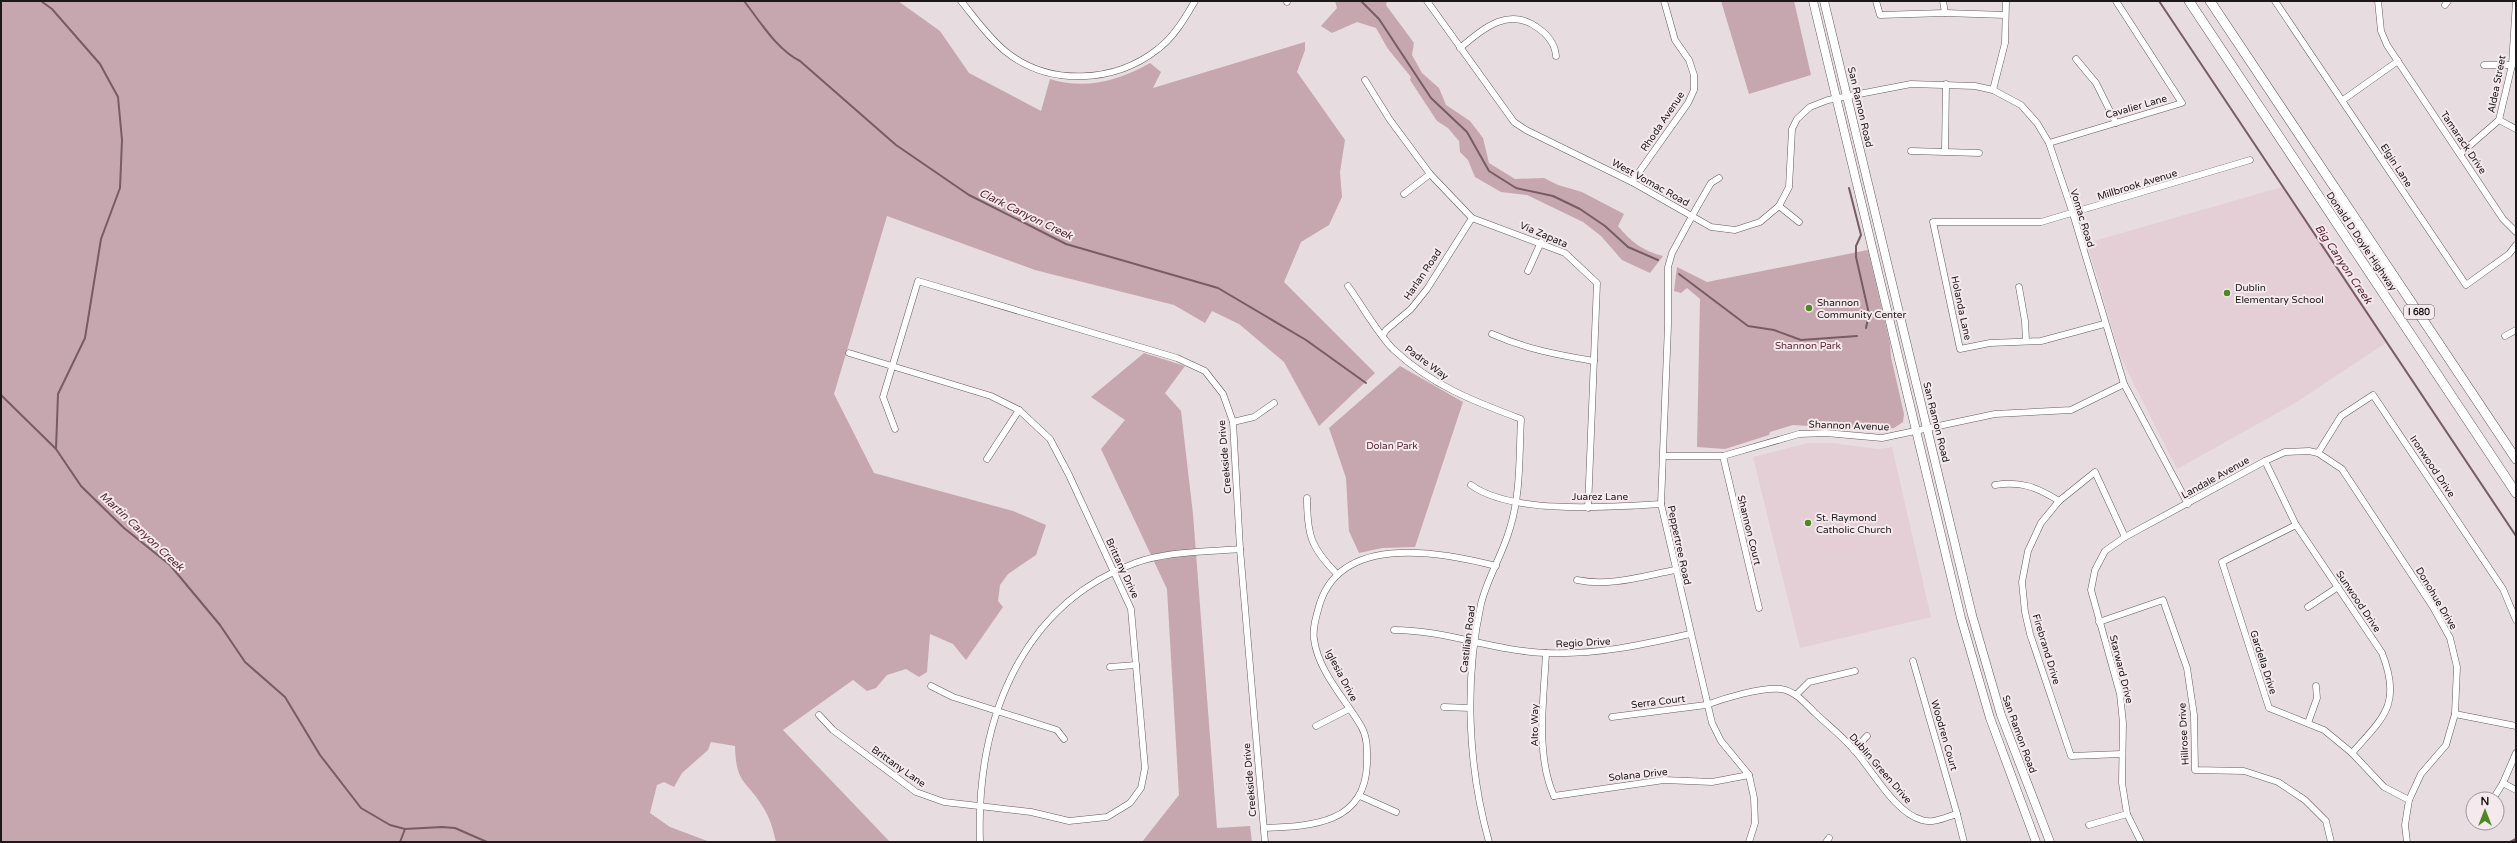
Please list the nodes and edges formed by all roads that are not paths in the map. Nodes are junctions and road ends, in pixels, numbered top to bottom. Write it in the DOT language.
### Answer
graph roads {
  1 [pos="961,1"];
  2 [pos="1195,1"];
  3 [pos="1427,1"];
  4 [pos="1664,1"];
  5 [pos="1813,1"];
  6 [pos="1824,1"];
  7 [pos="1876,1"];
  8 [pos="1943,1"];
  9 [pos="2006,1"];
  10 [pos="2116,1"];
  11 [pos="2189,1"];
  12 [pos="2210,1"];
  13 [pos="2275,1"];
  14 [pos="2378,1"];
  15 [pos="2516,1"];
  16 [pos="1945,13"];
  17 [pos="2006,15"];
  18 [pos="1460,48"];
  19 [pos="1556,56"];
  20 [pos="2076,59"];
  21 [pos="2398,61"];
  22 [pos="2484,65"];
  23 [pos="2512,65"];
  24 [pos="1365,80"];
  25 [pos="1946,84"];
  26 [pos="1993,90"];
  27 [pos="1848,96"];
  28 [pos="1836,98"];
  29 [pos="2343,100"];
  30 [pos="2499,120"];
  31 [pos="2116,123"];
  32 [pos="2516,129"];
  33 [pos="2049,143"];
  34 [pos="1911,151"];
  35 [pos="1945,151"];
  36 [pos="1979,153"];
  37 [pos="2460,154"];
  38 [pos="2250,160"];
  39 [pos="1430,174"];
  40 [pos="1719,178"];
  41 [pos="1632,182"];
  42 [pos="1404,194"];
  43 [pos="1779,206"];
  44 [pos="2072,214"];
  45 [pos="1692,216"];
  46 [pos="1472,218"];
  47 [pos="1799,222"];
  48 [pos="1933,222"];
  49 [pos="2516,232"];
  50 [pos="1541,242"];
  51 [pos="2516,244"];
  52 [pos="1528,270"];
  53 [pos="1348,286"];
  54 [pos="2019,287"];
  55 [pos="2104,324"];
  56 [pos="2516,330"];
  57 [pos="1492,334"];
  58 [pos="1383,335"];
  59 [pos="2505,336"];
  60 [pos="2026,341"];
  61 [pos="849,353"];
  62 [pos="1594,361"];
  63 [pos="892,366"];
  64 [pos="2124,384"];
  65 [pos="1274,403"];
  66 [pos="1019,410"];
  67 [pos="1521,419"];
  68 [pos="1233,422"];
  69 [pos="895,429"];
  70 [pos="1928,430"];
  71 [pos="1917,432"];
  72 [pos="2318,454"];
  73 [pos="1664,456"];
  74 [pos="1723,456"];
  75 [pos="2516,458"];
  76 [pos="987,459"];
  77 [pos="2264,460"];
  78 [pos="1471,485"];
  79 [pos="1995,485"];
  80 [pos="2516,493"];
  81 [pos="1307,498"];
  82 [pos="2059,501"];
  83 [pos="1516,502"];
  84 [pos="1661,504"];
  85 [pos="2188,504"];
  86 [pos="1588,508"];
  87 [pos="2296,525"];
  88 [pos="2125,536"];
  89 [pos="1240,549"];
  90 [pos="1496,566"];
  91 [pos="1675,570"];
  92 [pos="1114,572"];
  93 [pos="1337,574"];
  94 [pos="1577,580"];
  95 [pos="2338,587"];
  96 [pos="2308,607"];
  97 [pos="1759,608"];
  98 [pos="2516,620"];
  99 [pos="2099,622"];
  100 [pos="1394,630"];
  101 [pos="1690,634"];
  102 [pos="1476,642"];
  103 [pos="1546,653"];
  104 [pos="1913,661"];
  105 [pos="1136,665"];
  106 [pos="1110,667"];
  107 [pos="1855,671"];
  108 [pos="931,686"];
  109 [pos="2316,686"];
  110 [pos="1796,695"];
  111 [pos="1706,705"];
  112 [pos="1444,706"];
  113 [pos="1470,708"];
  114 [pos="1349,709"];
  115 [pos="997,713"];
  116 [pos="2455,714"];
  117 [pos="819,715"];
  118 [pos="1612,717"];
  119 [pos="2308,723"];
  120 [pos="1316,726"];
  121 [pos="2516,726"];
  122 [pos="1868,736"];
  123 [pos="1064,739"];
  124 [pos="1854,750"];
  125 [pos="2516,752"];
  126 [pos="2352,753"];
  127 [pos="2122,754"];
  128 [pos="1749,775"];
  129 [pos="2503,784"];
  130 [pos="2516,790"];
  131 [pos="2498,791"];
  132 [pos="1360,796"];
  133 [pos="1554,796"];
  134 [pos="2409,800"];
  135 [pos="1549,802"];
  136 [pos="981,805"];
  137 [pos="1396,812"];
  138 [pos="1957,814"];
  139 [pos="2127,814"];
  140 [pos="2089,825"];
  141 [pos="1264,828"];
  142 [pos="980,842"];
  143 [pos="1265,842"];
  144 [pos="1489,842"];
  145 [pos="1749,842"];
  146 [pos="1964,842"];
  147 [pos="2036,842"];
  148 [pos="2050,842"];
  149 [pos="2141,842"];
  150 [pos="2331,842"];
  151 [pos="2407,842"];
  1 -- 2 [label="street"];
  3 -- 18 [label="street, West Vomac Road"];
  4 -- 41 [label="street, Rhoda Avenue"];
  5 -- 28 [label="main road, San Ramon Road"];
  6 -- 27 [label="main road, San Ramon Road"];
  7 -- 16 [label="street"];
  8 -- 16 [label="street"];
  9 -- 17 [label="street"];
  10 -- 31 [label="street, Cavalier Lane"];
  11 -- 80 [label="highway, Donald D Doyle Highway / I 680"];
  12 -- 75 [label="highway, Donald D Doyle Highway / I 680"];
  13 -- 29 [label="street, Elgin Lane"];
  14 -- 21 [label="street, Tamarack Drive"];
  15 -- 23 [label="street, Aldea Street"];
  16 -- 17 [label="street"];
  17 -- 26 [label="street"];
  18 -- 19 [label="street"];
  18 -- 41 [label="street, West Vomac Road"];
  20 -- 31 [label="street"];
  21 -- 29 [label="street"];
  21 -- 37 [label="street, Tamarack Drive"];
  22 -- 23 [label="street"];
  23 -- 30 [label="street, Aldea Street"];
  24 -- 39 [label="street, Via Zapata"];
  25 -- 26 [label="street, Vomac Road"];
  25 -- 27 [label="street, Vomac Road"];
  25 -- 35 [label="street"];
  26 -- 33 [label="street, Vomac Road"];
  27 -- 28 [label="street, West Vomac Road"];
  27 -- 70 [label="main road, San Ramon Road"];
  28 -- 43 [label="street, West Vomac Road"];
  28 -- 71 [label="main road, San Ramon Road"];
  29 -- 51 [label="street, Elgin Lane"];
  30 -- 32 [label="street"];
  30 -- 37 [label="street, Aldea Street"];
  31 -- 33 [label="street, Cavalier Lane"];
  33 -- 44 [label="street, Vomac Road"];
  34 -- 35 [label="street"];
  35 -- 36 [label="street"];
  37 -- 49 [label="street, Tamarack Drive"];
  38 -- 44 [label="street, Millbrook Avenue"];
  39 -- 42 [label="street"];
  39 -- 46 [label="street, Via Zapata"];
  40 -- 45 [label="street, Peppertree Road"];
  41 -- 45 [label="street, West Vomac Road"];
  43 -- 45 [label="street, West Vomac Road"];
  43 -- 47 [label="street"];
  44 -- 48 [label="street, Millbrook Avenue"];
  44 -- 55 [label="street, Vomac Road"];
  45 -- 73 [label="street, Peppertree Road"];
  46 -- 50 [label="street, Via Zapata"];
  46 -- 58 [label="street, Harlan Road"];
  48 -- 60 [label="street, Holanda Lane"];
  50 -- 52 [label="street"];
  50 -- 62 [label="street, Via Zapata"];
  53 -- 58 [label="street, Padre Way"];
  54 -- 60 [label="street"];
  55 -- 60 [label="street, Holanda Lane"];
  55 -- 64 [label="street, Vomac Road"];
  56 -- 59 [label="street"];
  57 -- 62 [label="street"];
  58 -- 67 [label="street, Padre Way"];
  61 -- 63 [label="street, Brittany Drive"];
  62 -- 86 [label="street, Via Zapata"];
  63 -- 66 [label="street, Brittany Drive"];
  63 -- 68 [label="street, Creekside Drive"];
  63 -- 69 [label="street"];
  64 -- 70 [label="street, Shannon Avenue"];
  64 -- 85 [label="street, Vomac Road"];
  65 -- 68 [label="street"];
  66 -- 76 [label="street"];
  66 -- 92 [label="street, Brittany Drive"];
  67 -- 83 [label="street, Castilian Road"];
  68 -- 89 [label="street, Creekside Drive"];
  70 -- 71 [label="street, Shannon Avenue"];
  70 -- 148 [label="main road, San Ramon Road"];
  71 -- 74 [label="street, Shannon Avenue"];
  71 -- 147 [label="main road, San Ramon Road"];
  72 -- 77 [label="street, Landale Avenue"];
  72 -- 98 [label="street, Ironwood Drive"];
  72 -- 116 [label="street, Donohue Drive"];
  73 -- 74 [label="street, Shannon Avenue"];
  73 -- 84 [label="street, Peppertree Road"];
  74 -- 97 [label="street, Shannon Court"];
  77 -- 85 [label="street, Landale Avenue"];
  77 -- 87 [label="street, Sunwood Drive"];
  78 -- 83 [label="street, Juarez Lane"];
  79 -- 82 [label="street"];
  81 -- 93 [label="street"];
  82 -- 88 [label="street, Firebrand Drive"];
  82 -- 127 [label="street, Firebrand Drive"];
  83 -- 86 [label="street, Juarez Lane"];
  83 -- 90 [label="street, Castilian Road"];
  84 -- 86 [label="street, Juarez Lane"];
  84 -- 91 [label="street, Peppertree Road"];
  85 -- 88 [label="street, Landale Avenue"];
  87 -- 95 [label="street, Sunwood Drive"];
  87 -- 119 [label="street, Gardella Drive"];
  88 -- 99 [label="street, Starward Drive"];
  89 -- 92 [label="street"];
  89 -- 141 [label="street, Creekside Drive"];
  90 -- 93 [label="street, Iglesia Drive"];
  90 -- 102 [label="street, Castilian Road"];
  91 -- 94 [label="street"];
  91 -- 101 [label="street, Peppertree Road"];
  92 -- 105 [label="street, Brittany Drive"];
  92 -- 115 [label="street"];
  93 -- 114 [label="street, Iglesia Drive"];
  95 -- 96 [label="street"];
  95 -- 126 [label="street, Sunwood Drive"];
  99 -- 127 [label="street, Starward Drive"];
  99 -- 150 [label="street, Hillrose Drive"];
  100 -- 102 [label="street, Regio Drive"];
  101 -- 103 [label="street, Regio Drive"];
  101 -- 111 [label="street, Peppertree Road"];
  102 -- 103 [label="street, Regio Drive"];
  102 -- 113 [label="street, Castilian Road"];
  103 -- 133 [label="street, Alto Way"];
  104 -- 138 [label="street, Woodren Court"];
  105 -- 106 [label="street"];
  105 -- 136 [label="street, Brittany Drive"];
  107 -- 110 [label="street"];
  108 -- 115 [label="street"];
  109 -- 119 [label="street"];
  110 -- 111 [label="street, Dublin Green Drive"];
  110 -- 124 [label="street, Dublin Green Drive"];
  111 -- 118 [label="street, Serra Court"];
  111 -- 128 [label="street, Peppertree Road"];
  112 -- 113 [label="street"];
  113 -- 144 [label="street, Castilian Road"];
  114 -- 120 [label="street"];
  114 -- 132 [label="street, Iglesia Drive"];
  115 -- 123 [label="street"];
  115 -- 136 [label="street"];
  116 -- 121 [label="street"];
  116 -- 134 [label="street, Donohue Drive"];
  117 -- 136 [label="street, Brittany Lane"];
  119 -- 126 [label="street, Gardella Drive"];
  122 -- 124 [label="street"];
  124 -- 138 [label="street, Dublin Green Drive"];
  125 -- 129 [label="street"];
  126 -- 134 [label="street, Gardella Drive"];
  127 -- 139 [label="street, Starward Drive"];
  128 -- 133 [label="street, Solana Drive"];
  128 -- 145 [label="street, Peppertree Road"];
  129 -- 130 [label="street"];
  129 -- 131 [label="street"];
  132 -- 137 [label="street"];
  132 -- 141 [label="street, Iglesia Drive"];
  133 -- 135 [label="street"];
  134 -- 151 [label="street, Donohue Drive"];
  136 -- 142 [label="street"];
  138 -- 146 [label="street"];
  139 -- 140 [label="street"];
  139 -- 149 [label="street, Starward Drive"];
  141 -- 143 [label="street, Creekside Drive"];
}
